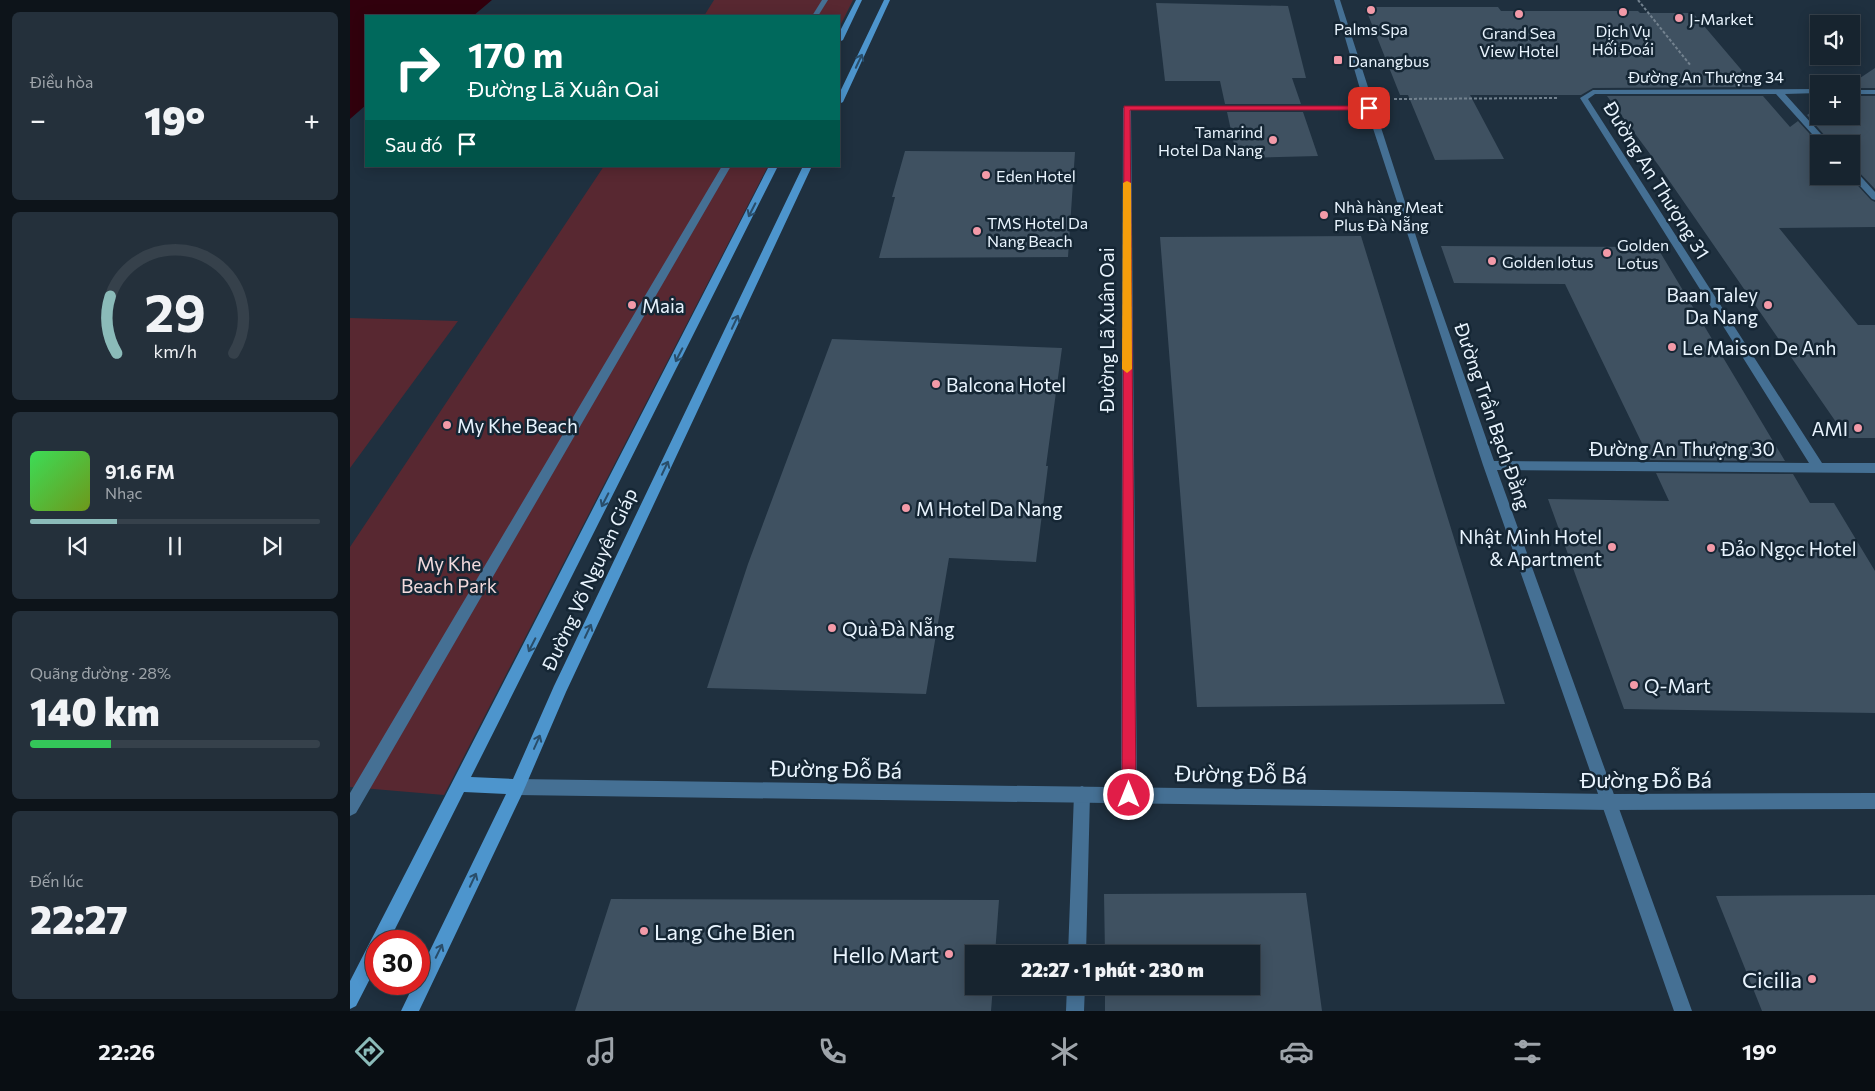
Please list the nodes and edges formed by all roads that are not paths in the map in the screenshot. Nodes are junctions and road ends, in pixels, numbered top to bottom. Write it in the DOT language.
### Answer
graph roads {
  1 [pos="825,0"];
  2 [pos="859,0"];
  3 [pos="887,0"];
  4 [pos="1337,0"];
  5 [pos="816,15"];
  6 [pos="840,38"];
  7 [pos="1778,91"];
  8 [pos="1593,92"];
  9 [pos="1810,92"];
  10 [pos="1860,92"];
  11 [pos="1875,92"];
  12 [pos="840,100"];
  13 [pos="1369,108"];
  14 [pos="1818,135"];
  15 [pos="726,167"];
  16 [pos="773,167"];
  17 [pos="808,167"];
  18 [pos="1860,181"];
  19 [pos="1875,197"];
  20 [pos="1489,465"];
  21 [pos="1818,468"];
  22 [pos="1875,468"];
  23 [pos="461,784"];
  24 [pos="517,786"];
  25 [pos="1082,794"];
  26 [pos="1129,795"];
  27 [pos="1875,801"];
  28 [pos="1610,802"];
  29 [pos="350,808"];
  30 [pos="386,930"];
  31 [pos="1077,945"];
  32 [pos="365,971"];
  33 [pos="1076,995"];
  34 [pos="350,1000"];
  35 [pos="410,1011"];
  36 [pos="1075,1011"];
  37 [pos="1683,1011"];
  1 -- 5 [label="street"];
  2 -- 6 [label="main road"];
  12 -- 3 [label="main road, one-way"];
  4 -- 13 [label="street, Đường Trần Bạch Đằng"];
  7 -- 8 [label="street, Đường An Thượng 34"];
  7 -- 9 [label="street, Đường An Thượng 34"];
  7 -- 14 [label="street"];
  8 -- 21 [label="street, Đường An Thượng 31"];
  10 -- 11 [label="street"];
  13 -- 20 [label="street, Đường Trần Bạch Đằng"];
  13 -- 26 [label="street, Đường Lã Xuân Oai"];
  15 -- 29 [label="street"];
  16 -- 23 [label="main road, Đường Võ Nguyên Giáp, one-way"];
  24 -- 17 [label="main road, Đường Võ Nguyên Giáp, one-way"];
  18 -- 19 [label="street"];
  20 -- 21 [label="street, Đường An Thượng 30"];
  20 -- 28 [label="street, Đường Trần Bạch Đằng"];
  21 -- 22 [label="street, Đường An Thượng 30"];
  23 -- 24 [label="main road"];
  23 -- 30 [label="main road, Đường Võ Nguyên Giáp"];
  24 -- 25 [label="street, Đường Đỗ Bá"];
  35 -- 24 [label="main road, Đường Võ Nguyên Giáp, one-way"];
  25 -- 26 [label="street, Đường Đỗ Bá"];
  25 -- 31 [label="street"];
  26 -- 28 [label="street, Đường Đỗ Bá"];
  27 -- 28 [label="street, Đường Đỗ Bá"];
  28 -- 37 [label="street, Đường Trần Bạch Đằng"];
  32 -- 34 [label="main road"];
  33 -- 36 [label="street"];
}
